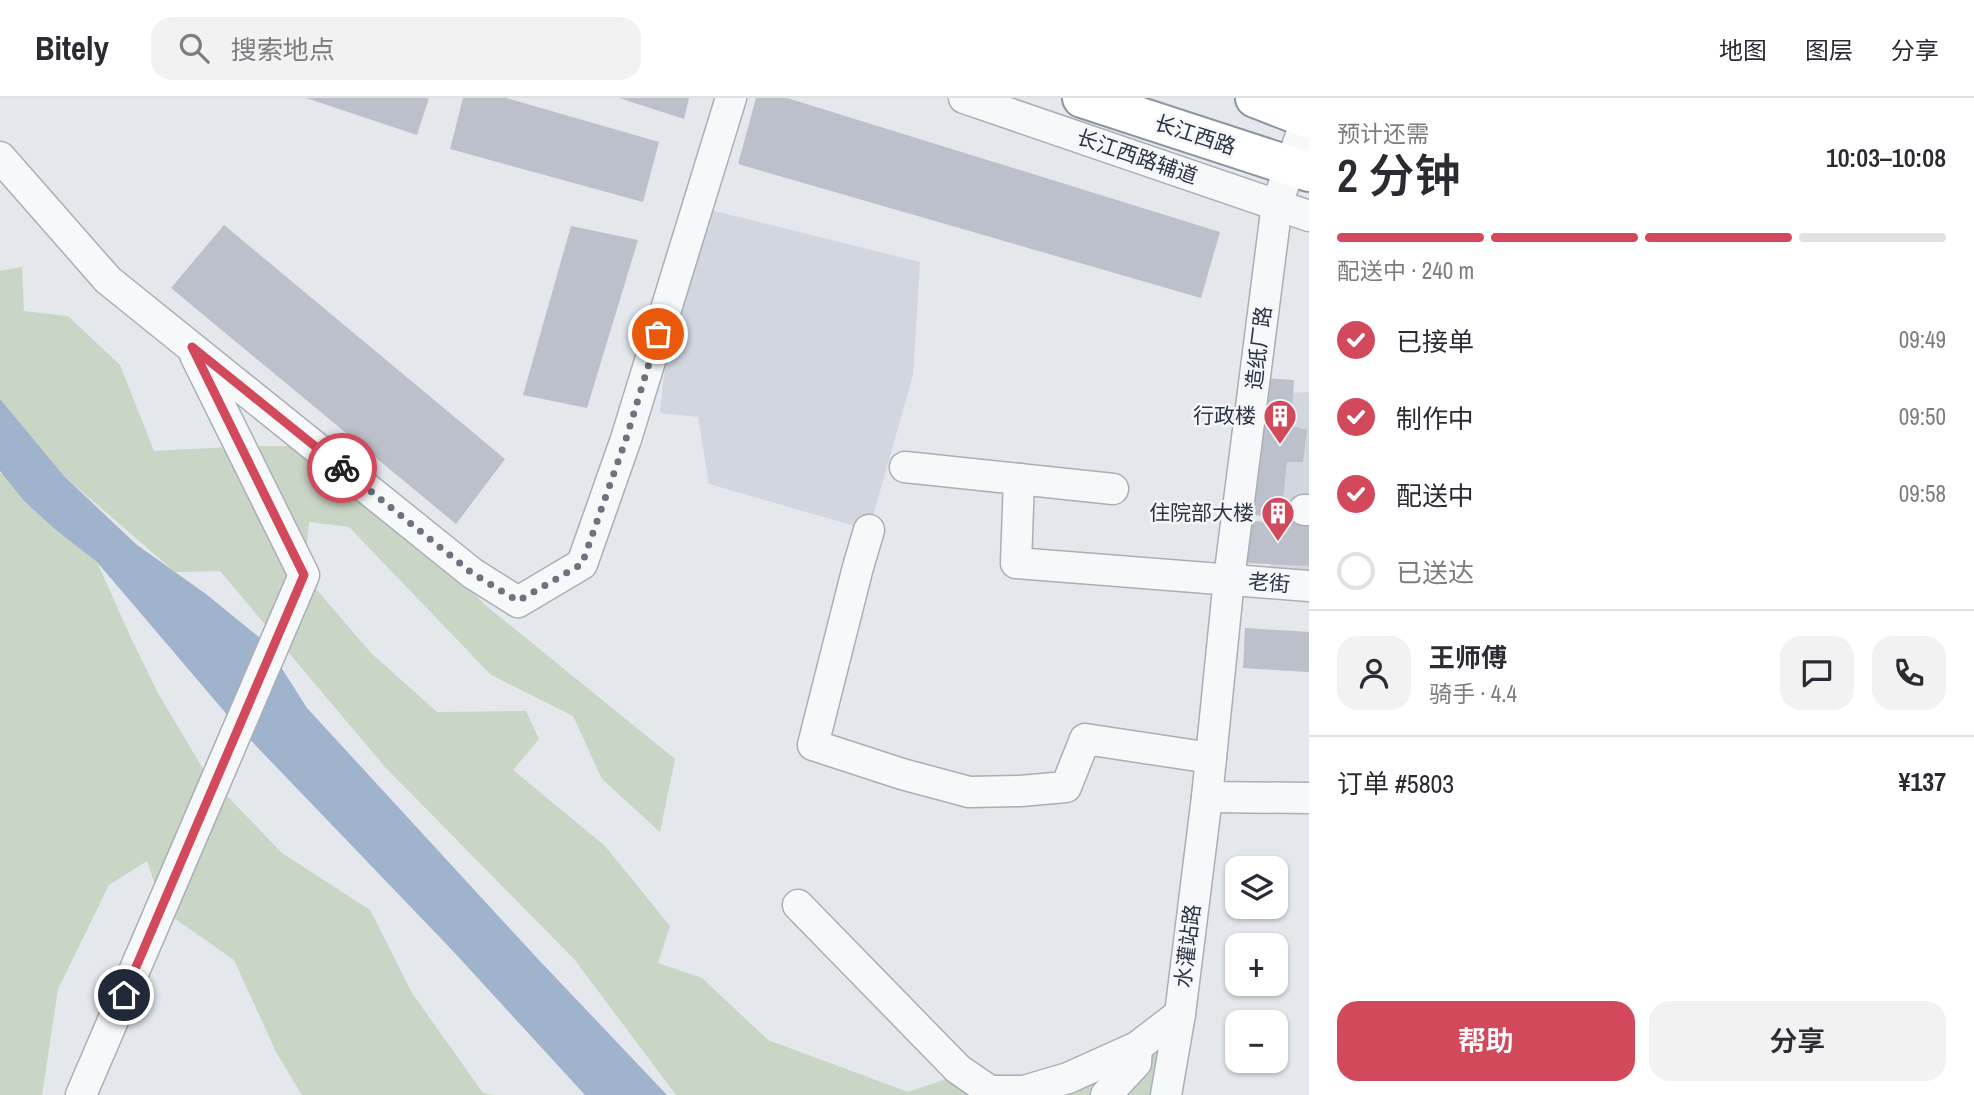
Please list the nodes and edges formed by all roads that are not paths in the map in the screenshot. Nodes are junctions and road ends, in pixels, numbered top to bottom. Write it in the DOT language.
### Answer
graph roads {
  1 [pos="731,98"];
  2 [pos="964,98"];
  3 [pos="1082,98"];
  4 [pos="1255,98"];
  5 [pos="1308,116"];
  6 [pos="0,157"];
  7 [pos="1300,169"];
  8 [pos="1277,204"];
  9 [pos="1309,216"];
  10 [pos="192,347"];
  11 [pos="905,467"];
  12 [pos="1019,479"];
  13 [pos="1113,489"];
  14 [pos="869,530"];
  15 [pos="1229,579"];
  16 [pos="1309,586"];
  17 [pos="1211,758"];
  18 [pos="1207,797"];
  19 [pos="1309,797"];
  20 [pos="799,905"];
  21 [pos="1180,1014"];
  22 [pos="1137,1047"];
  23 [pos="81,1095"];
  24 [pos="1106,1095"];
  25 [pos="1166,1095"];
  1 -- 10 [label="street"];
  2 -- 8 [label="street, 长江西路辅道"];
  3 -- 7 [label="highway, 长江西路"];
  4 -- 5 [label="highway"];
  5 -- 7 [label="street, 造纸厂路"];
  6 -- 10 [label="street"];
  7 -- 8 [label="street, 造纸厂路"];
  8 -- 9 [label="street, 长江西路辅道"];
  8 -- 15 [label="street, 造纸厂路"];
  10 -- 23 [label="street"];
  11 -- 12 [label="street"];
  12 -- 13 [label="street"];
  12 -- 15 [label="street, 老街"];
  14 -- 17 [label="street"];
  15 -- 16 [label="street, 老街"];
  15 -- 17 [label="street, 造纸厂路"];
  17 -- 18 [label="street, 造纸厂路"];
  18 -- 19 [label="street"];
  18 -- 21 [label="street, 水灌站路"];
  20 -- 22 [label="street"];
  21 -- 22 [label="street"];
  21 -- 25 [label="street, 水灌站路"];
  22 -- 24 [label="street"];
}
